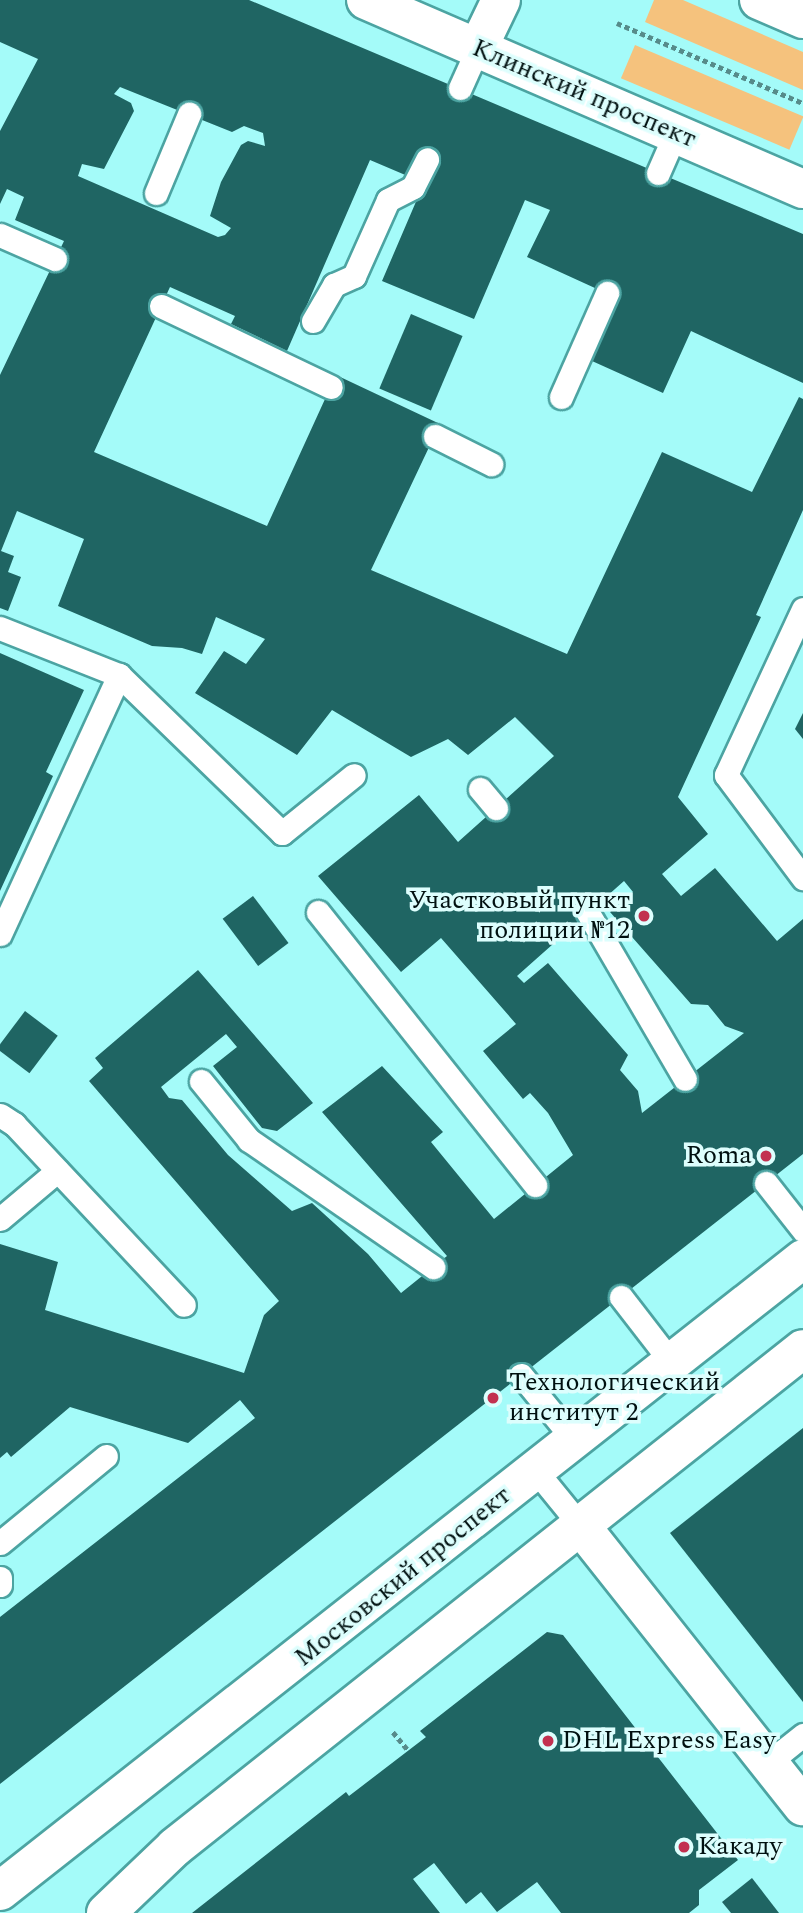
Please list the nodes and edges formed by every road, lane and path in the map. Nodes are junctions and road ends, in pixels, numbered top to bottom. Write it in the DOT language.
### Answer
graph roads {
  1 [pos="366,0"];
  2 [pos="501,0"];
  3 [pos="759,0"];
  4 [pos="803,19"];
  5 [pos="617,23"];
  6 [pos="478,48"];
  7 [pos="460,88"];
  8 [pos="803,103"];
  9 [pos="189,114"];
  10 [pos="675,134"];
  11 [pos="427,159"];
  12 [pos="658,173"];
  13 [pos="803,189"];
  14 [pos="156,193"];
  15 [pos="0,235"];
  16 [pos="55,259"];
  17 [pos="607,293"];
  18 [pos="161,306"];
  19 [pos="313,321"];
  20 [pos="331,387"];
  21 [pos="561,397"];
  22 [pos="435,436"];
  23 [pos="491,464"];
  24 [pos="803,609"];
  25 [pos="0,628"];
  26 [pos="119,675"];
  27 [pos="354,775"];
  28 [pos="480,789"];
  29 [pos="496,808"];
  30 [pos="803,878"];
  31 [pos="318,912"];
  32 [pos="588,913"];
  33 [pos="0,934"];
  34 [pos="685,1079"];
  35 [pos="201,1081"];
  36 [pos="0,1115"];
  37 [pos="57,1171"];
  38 [pos="766,1183"];
  39 [pos="535,1185"];
  40 [pos="0,1219"];
  41 [pos="803,1230"];
  42 [pos="803,1259"];
  43 [pos="433,1267"];
  44 [pos="621,1297"];
  45 [pos="184,1305"];
  46 [pos="803,1349"];
  47 [pos="672,1363"];
  48 [pos="521,1375"];
  49 [pos="575,1440"];
  50 [pos="106,1456"];
  51 [pos="536,1471"];
  52 [pos="580,1525"];
  53 [pos="0,1543"];
  54 [pos="0,1578"];
  55 [pos="0,1585"];
  56 [pos="393,1732"];
  57 [pos="803,1735"];
  58 [pos="408,1750"];
  59 [pos="768,1763"];
  60 [pos="803,1806"];
  61 [pos="0,1891"];
  62 [pos="106,1913"];
  1 -- 6 [label="main road, Клинский проспект"];
  2 -- 6 [label="main road"];
  3 -- 4 [label="main road"];
  5 -- 8 [label="path"];
  6 -- 7 [label="lane"];
  6 -- 10 [label="main road, Клинский проспект"];
  9 -- 14 [label="lane"];
  10 -- 12 [label="lane"];
  10 -- 13 [label="main road, Клинский проспект"];
  11 -- 19 [label="lane"];
  15 -- 16 [label="lane"];
  17 -- 21 [label="lane"];
  18 -- 20 [label="lane"];
  22 -- 23 [label="lane"];
  24 -- 30 [label="lane"];
  25 -- 26 [label="lane"];
  26 -- 27 [label="lane"];
  26 -- 33 [label="lane"];
  28 -- 29 [label="lane"];
  31 -- 39 [label="lane"];
  32 -- 34 [label="lane"];
  35 -- 43 [label="lane"];
  36 -- 37 [label="lane"];
  37 -- 40 [label="lane"];
  37 -- 45 [label="lane"];
  38 -- 41 [label="lane"];
  42 -- 47 [label="main road, Московский проспект"];
  44 -- 47 [label="lane"];
  46 -- 52 [label="main road"];
  47 -- 49 [label="main road, Московский проспект"];
  48 -- 49 [label="lane"];
  49 -- 51 [label="main road, Московский проспект"];
  50 -- 53 [label="lane"];
  51 -- 52 [label="lane"];
  51 -- 61 [label="main road, Московский проспект"];
  52 -- 59 [label="main road"];
  52 -- 62 [label="main road"];
  54 -- 55 [label="lane"];
  56 -- 58 [label="path"];
  57 -- 59 [label="lane"];
  59 -- 60 [label="main road"];
}
